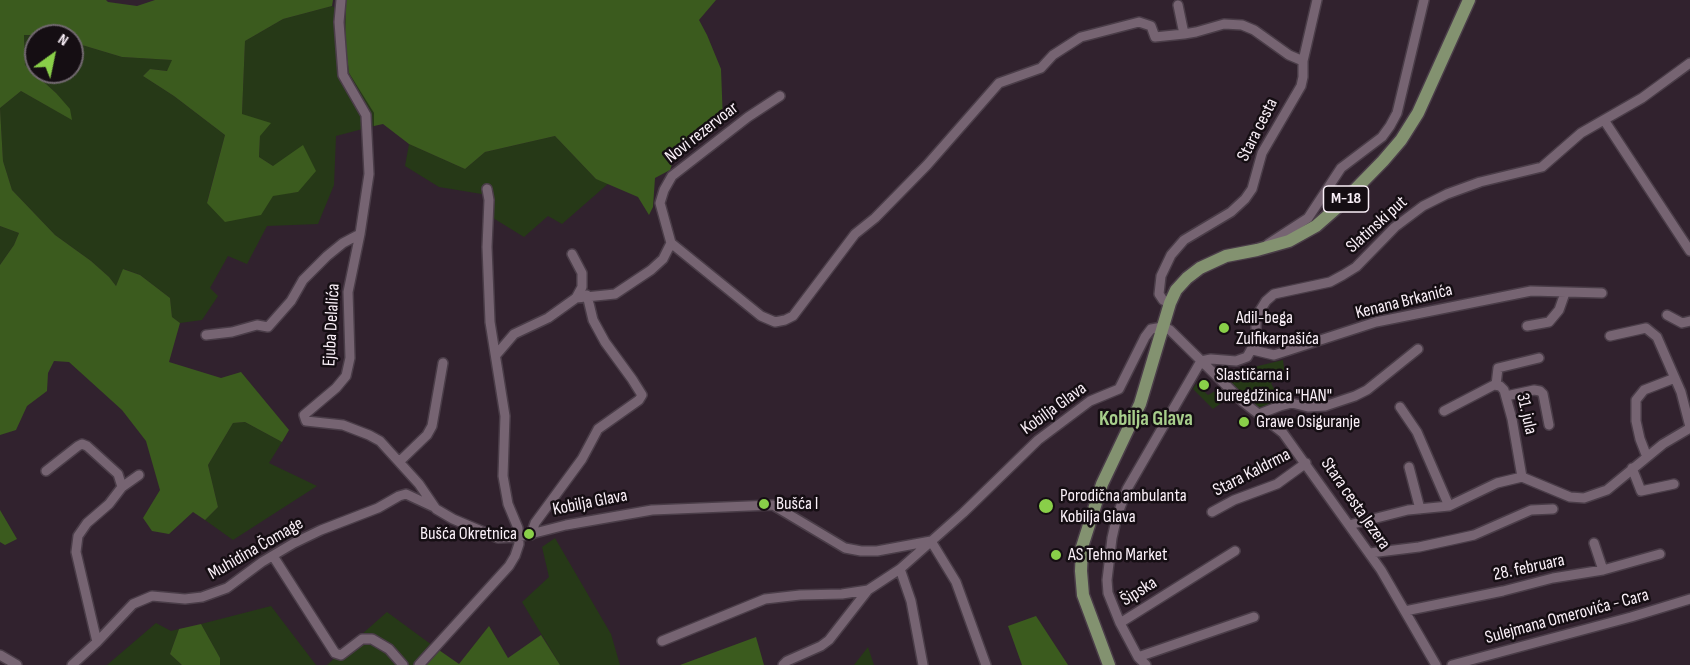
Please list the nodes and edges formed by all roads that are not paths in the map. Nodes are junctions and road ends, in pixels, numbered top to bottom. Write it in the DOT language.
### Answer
graph roads {
  1 [pos="341,0"];
  2 [pos="1317,0"];
  3 [pos="1424,0"];
  4 [pos="1469,0"];
  5 [pos="1178,5"];
  6 [pos="1184,34"];
  7 [pos="1303,61"];
  8 [pos="1690,63"];
  9 [pos="780,96"];
  10 [pos="1604,120"];
  11 [pos="487,189"];
  12 [pos="360,234"];
  13 [pos="670,243"];
  14 [pos="1257,250"];
  15 [pos="1690,251"];
  16 [pos="572,254"];
  17 [pos="1565,293"];
  18 [pos="1602,293"];
  19 [pos="587,296"];
  20 [pos="576,298"];
  21 [pos="1170,303"];
  22 [pos="1667,315"];
  23 [pos="1690,321"];
  24 [pos="1527,326"];
  25 [pos="1163,327"];
  26 [pos="206,335"];
  27 [pos="1610,336"];
  28 [pos="1418,349"];
  29 [pos="1253,350"];
  30 [pos="496,355"];
  31 [pos="1539,358"];
  32 [pos="1201,361"];
  33 [pos="442,363"];
  34 [pos="1675,378"];
  35 [pos="1496,385"];
  36 [pos="1506,396"];
  37 [pos="1400,407"];
  38 [pos="1444,411"];
  39 [pos="1259,414"];
  40 [pos="1549,425"];
  41 [pos="1690,428"];
  42 [pos="1647,457"];
  43 [pos="400,461"];
  44 [pos="1306,463"];
  45 [pos="1409,467"];
  46 [pos="1632,468"];
  47 [pos="46,471"];
  48 [pos="139,475"];
  49 [pos="1522,477"];
  50 [pos="1674,484"];
  51 [pos="122,487"];
  52 [pos="1449,506"];
  53 [pos="1553,508"];
  54 [pos="436,509"];
  55 [pos="1420,509"];
  56 [pos="1212,512"];
  57 [pos="1349,525"];
  58 [pos="531,535"];
  59 [pos="519,537"];
  60 [pos="931,541"];
  61 [pos="1594,543"];
  62 [pos="1235,551"];
  63 [pos="1370,554"];
  64 [pos="1660,554"];
  65 [pos="273,556"];
  66 [pos="900,569"];
  67 [pos="1603,570"];
  68 [pos="868,590"];
  69 [pos="1690,599"];
  70 [pos="1405,611"];
  71 [pos="1254,617"];
  72 [pos="1120,623"];
  73 [pos="662,641"];
  74 [pos="98,642"];
  75 [pos="0,655"];
  76 [pos="1138,657"];
  77 [pos="17,665"];
  78 [pos="72,665"];
  79 [pos="404,665"];
  80 [pos="419,665"];
  81 [pos="783,665"];
  82 [pos="922,665"];
  83 [pos="986,665"];
  84 [pos="1109,665"];
  85 [pos="1146,665"];
  86 [pos="1436,665"];
  87 [pos="1452,665"];
  1 -- 12 [label="street, Ejuba Delalića"];
  2 -- 7 [label="street, Stara cesta"];
  3 -- 14 [label="street"];
  4 -- 14 [label="main road, M-18"];
  5 -- 6 [label="street"];
  6 -- 7 [label="street"];
  6 -- 13 [label="street"];
  7 -- 21 [label="street, Stara cesta"];
  8 -- 10 [label="street, Slatinski put"];
  9 -- 13 [label="street, Novi rezervoar"];
  10 -- 15 [label="street"];
  10 -- 29 [label="street, Slatinski put"];
  11 -- 30 [label="street"];
  12 -- 26 [label="street"];
  12 -- 43 [label="street, Ejuba Delalića"];
  13 -- 19 [label="street"];
  14 -- 21 [label="main road, M-18"];
  16 -- 20 [label="street"];
  17 -- 18 [label="street, Kenana Brkanića"];
  17 -- 24 [label="street"];
  17 -- 29 [label="street, Kenana Brkanića"];
  19 -- 20 [label="street"];
  19 -- 58 [label="street, Kobilja Glava"];
  20 -- 30 [label="street"];
  21 -- 25 [label="main road, M-18"];
  22 -- 23 [label="street"];
  25 -- 32 [label="street, Stara cesta Jezera"];
  25 -- 60 [label="street, Kobilja Glava"];
  25 -- 84 [label="main road, M-18"];
  27 -- 34 [label="street"];
  28 -- 39 [label="street"];
  29 -- 32 [label="street"];
  30 -- 59 [label="street"];
  31 -- 35 [label="street"];
  32 -- 39 [label="street, Stara cesta Jezera"];
  32 -- 72 [label="street, Šipska"];
  33 -- 43 [label="street"];
  34 -- 41 [label="street"];
  34 -- 42 [label="street"];
  35 -- 36 [label="street, 31. jula"];
  35 -- 38 [label="street, 31. jula"];
  36 -- 40 [label="street"];
  36 -- 49 [label="street, 31. jula"];
  37 -- 52 [label="street"];
  39 -- 44 [label="street, Stara cesta Jezera"];
  41 -- 42 [label="street"];
  42 -- 46 [label="street"];
  43 -- 54 [label="street, Ejuba Delalića"];
  44 -- 56 [label="street, Stara Kaldrma"];
  44 -- 57 [label="street, Stara cesta Jezera"];
  45 -- 55 [label="street"];
  46 -- 49 [label="street"];
  46 -- 50 [label="street"];
  47 -- 51 [label="street"];
  48 -- 51 [label="street"];
  49 -- 52 [label="street"];
  51 -- 74 [label="street"];
  52 -- 55 [label="street"];
  53 -- 63 [label="street"];
  54 -- 59 [label="street, Ejuba Delalića"];
  54 -- 65 [label="street, Muhidina Čomage"];
  55 -- 57 [label="street"];
  57 -- 63 [label="street, Stara cesta Jezera"];
  58 -- 59 [label="street, Kobilja Glava"];
  58 -- 60 [label="street, Kobilja Glava"];
  59 -- 80 [label="street"];
  60 -- 66 [label="street, Kobilja Glava"];
  60 -- 83 [label="street"];
  61 -- 67 [label="street"];
  62 -- 72 [label="street, Šipska"];
  63 -- 70 [label="street, Stara cesta Jezera"];
  64 -- 67 [label="street, 28. februara"];
  65 -- 74 [label="street, Muhidina Čomage"];
  65 -- 79 [label="street"];
  66 -- 68 [label="street, Kobilja Glava"];
  66 -- 82 [label="street"];
  67 -- 70 [label="street, 28. februara"];
  68 -- 73 [label="street, Kobilja Glava"];
  68 -- 81 [label="street, Kobilja Glava"];
  69 -- 87 [label="street, Sulejmana Omerovića - Cara"];
  70 -- 86 [label="street"];
  71 -- 76 [label="street"];
  72 -- 76 [label="street, Šipska"];
  74 -- 78 [label="street, Muhidina Čomage"];
  75 -- 77 [label="street"];
  76 -- 85 [label="street, Šipska"];
}
